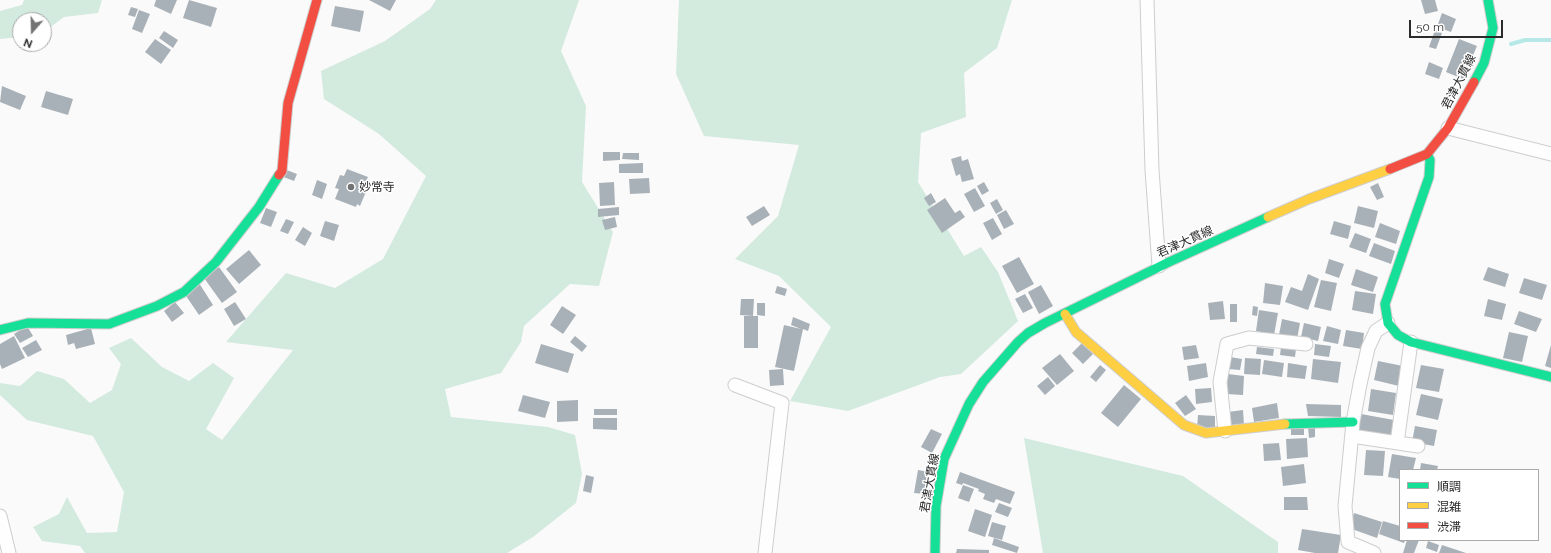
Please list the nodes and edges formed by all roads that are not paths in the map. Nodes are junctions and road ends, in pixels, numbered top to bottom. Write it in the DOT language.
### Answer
graph roads {
  1 [pos="317,0"];
  2 [pos="1147,0"];
  3 [pos="1488,0"];
  4 [pos="1448,128"];
  5 [pos="1427,154"];
  6 [pos="1551,154"];
  7 [pos="1159,266"];
  8 [pos="1064,314"];
  9 [pos="1388,323"];
  10 [pos="0,330"];
  11 [pos="1411,342"];
  12 [pos="1306,344"];
  13 [pos="1551,377"];
  14 [pos="735,385"];
  15 [pos="1353,422"];
  16 [pos="1224,431"];
  17 [pos="1352,436"];
  18 [pos="1397,443"];
  19 [pos="1418,446"];
  20 [pos="0,516"];
  21 [pos="10,553"];
  22 [pos="765,553"];
  23 [pos="935,553"];
  24 [pos="1374,553"];
  1 -- 10 [label="street"];
  2 -- 7 [label="street"];
  3 -- 4 [label="street, 君津大貫線"];
  4 -- 5 [label="street, 君津大貫線"];
  4 -- 6 [label="street"];
  5 -- 7 [label="street, 君津大貫線"];
  5 -- 9 [label="street"];
  7 -- 8 [label="street, 君津大貫線"];
  8 -- 16 [label="street"];
  8 -- 23 [label="street, 君津大貫線"];
  9 -- 11 [label="street"];
  9 -- 15 [label="street"];
  11 -- 13 [label="street"];
  11 -- 18 [label="street"];
  12 -- 16 [label="street"];
  14 -- 22 [label="street"];
  15 -- 16 [label="street"];
  15 -- 17 [label="street"];
  17 -- 18 [label="street"];
  17 -- 24 [label="street"];
  18 -- 19 [label="street"];
  20 -- 21 [label="street"];
}
